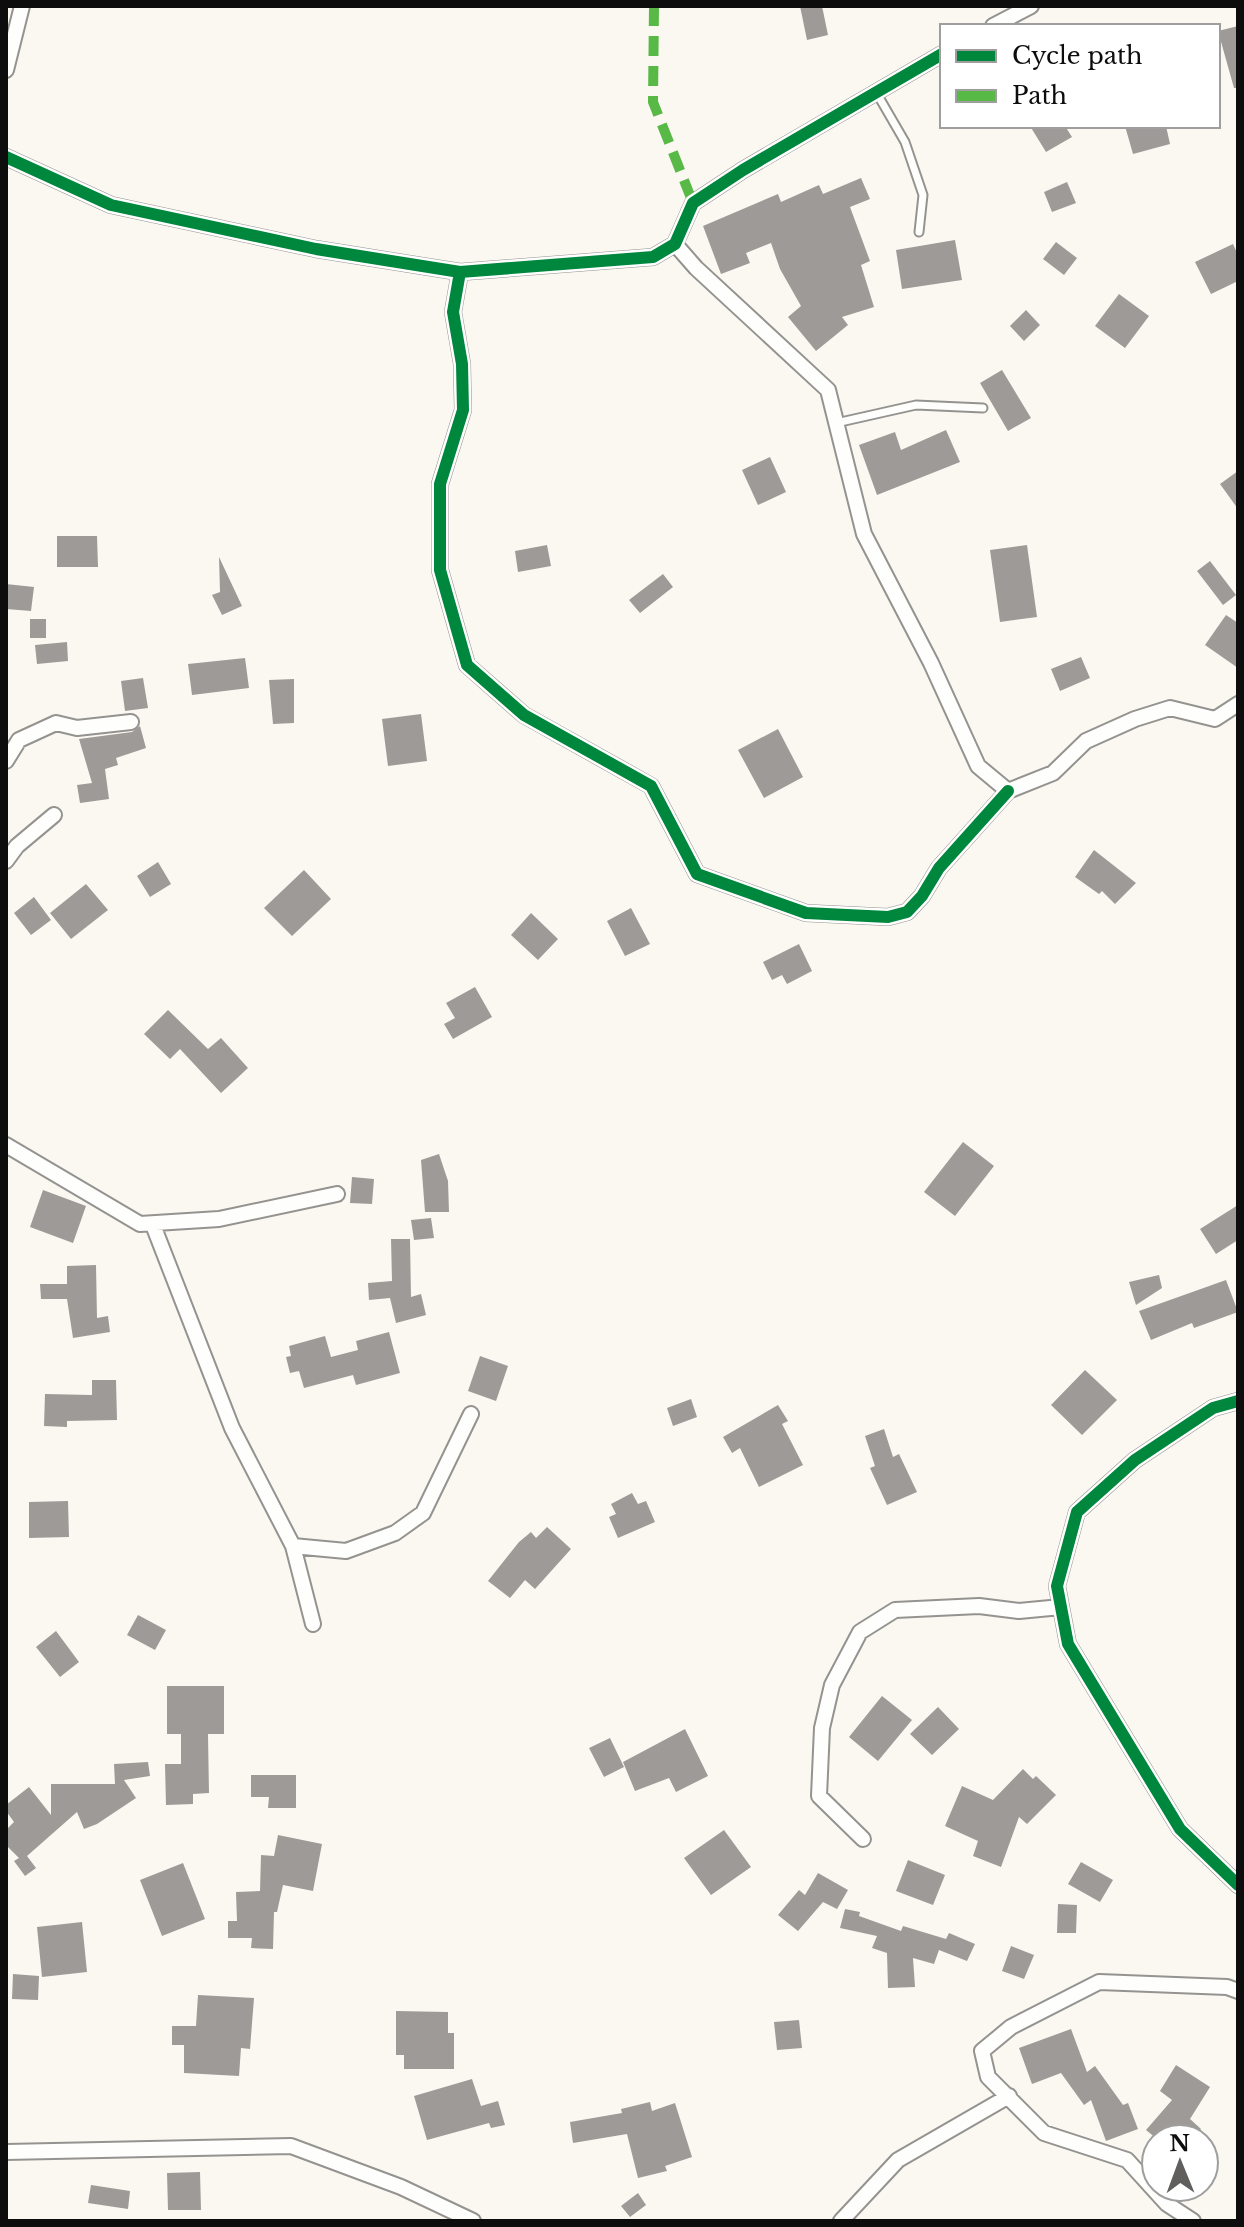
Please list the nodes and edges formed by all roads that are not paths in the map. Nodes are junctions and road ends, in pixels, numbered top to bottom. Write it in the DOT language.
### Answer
graph roads {
  1 [pos="22,6"];
  2 [pos="1031,6"];
  3 [pos="997,24"];
  4 [pos="940,55"];
  5 [pos="6,70"];
  6 [pos="876,92"];
  7 [pos="6,157"];
  8 [pos="919,232"];
  9 [pos="675,244"];
  10 [pos="460,272"];
  11 [pos="983,408"];
  12 [pos="836,423"];
  13 [pos="1238,704"];
  14 [pos="131,722"];
  15 [pos="6,761"];
  16 [pos="1008,791"];
  17 [pos="54,815"];
  18 [pos="6,861"];
  19 [pos="6,1145"];
  20 [pos="337,1194"];
  21 [pos="153,1225"];
  22 [pos="1238,1401"];
  23 [pos="471,1414"];
  24 [pos="293,1546"];
  25 [pos="1061,1607"];
  26 [pos="313,1624"];
  27 [pos="863,1839"];
  28 [pos="1238,1885"];
  29 [pos="1238,1991"];
  30 [pos="1009,2096"];
  31 [pos="6,2152"];
  32 [pos="473,2221"];
  33 [pos="841,2221"];
  34 [pos="1193,2221"];
  1 -- 5 [label="street"];
  2 -- 3 [label="street"];
  4 -- 6 [label="street"];
  6 -- 8 [label="lane"];
  6 -- 9 [label="street"];
  7 -- 10 [label="street"];
  9 -- 10 [label="street"];
  9 -- 12 [label="street"];
  10 -- 16 [label="street"];
  11 -- 12 [label="lane"];
  12 -- 16 [label="street"];
  13 -- 16 [label="street"];
  14 -- 15 [label="street"];
  17 -- 18 [label="street"];
  19 -- 21 [label="street"];
  20 -- 21 [label="street"];
  21 -- 24 [label="street"];
  22 -- 25 [label="street"];
  23 -- 24 [label="street"];
  24 -- 26 [label="street"];
  25 -- 27 [label="street"];
  25 -- 28 [label="street"];
  29 -- 30 [label="street"];
  30 -- 33 [label="street"];
  30 -- 34 [label="street"];
  31 -- 32 [label="street"];
}
